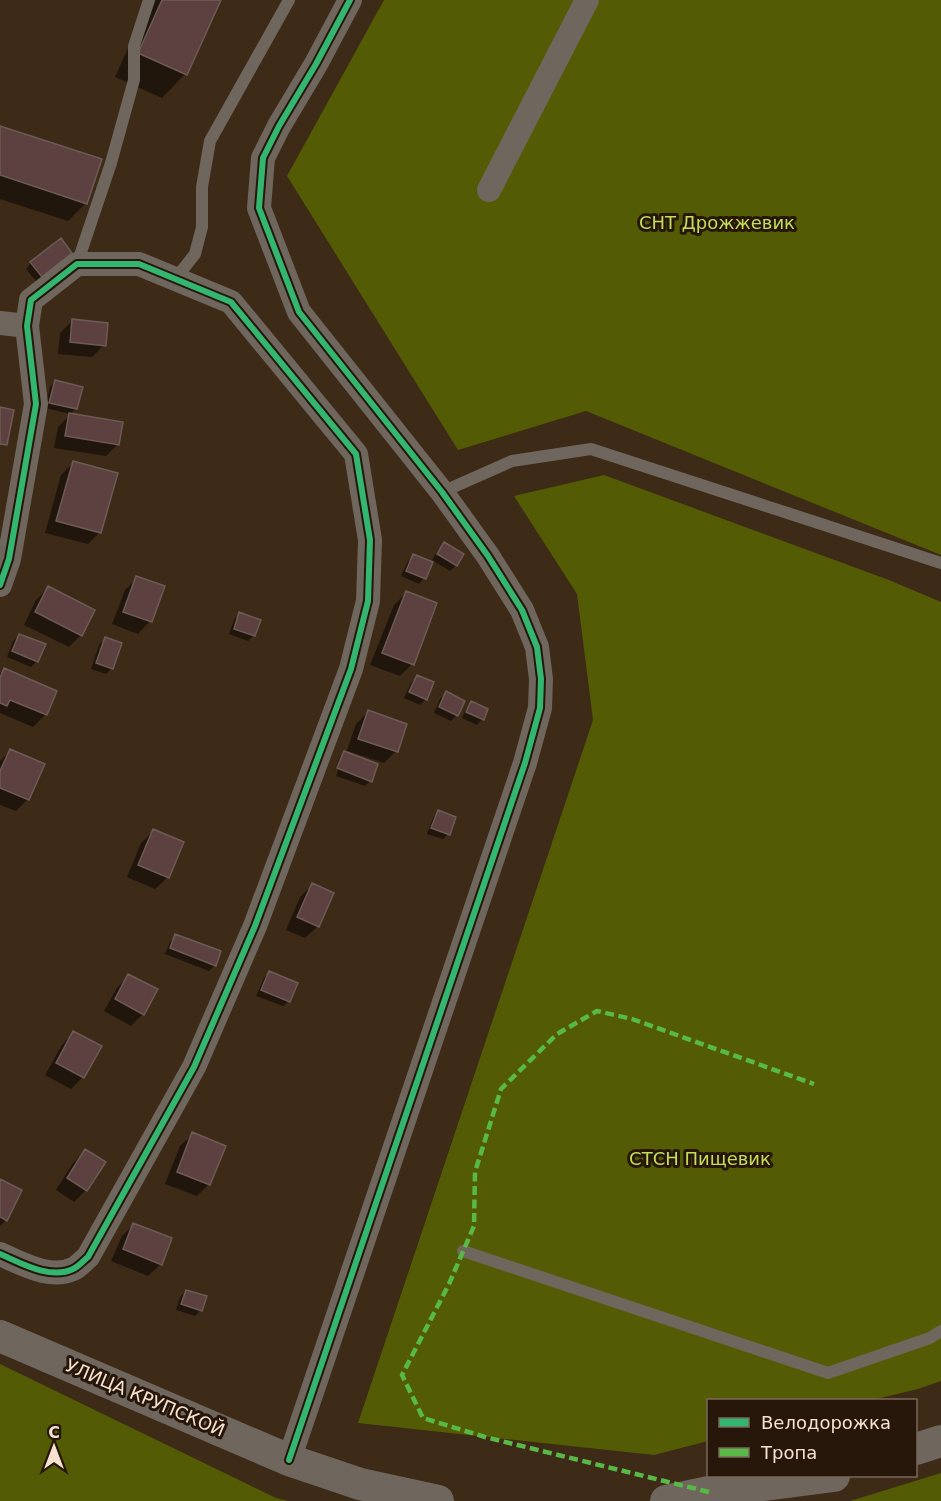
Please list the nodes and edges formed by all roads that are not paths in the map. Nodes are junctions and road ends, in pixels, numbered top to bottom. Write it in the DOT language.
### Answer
graph roads {
  1 [pos="149,0"];
  2 [pos="289,0"];
  3 [pos="350,0"];
  4 [pos="586,0"];
  5 [pos="489,190"];
  6 [pos="77,264"];
  7 [pos="176,278"];
  8 [pos="0,323"];
  9 [pos="27,326"];
  10 [pos="442,492"];
  11 [pos="941,563"];
  12 [pos="0,585"];
  13 [pos="463,1251"];
  14 [pos="0,1254"];
  15 [pos="941,1332"];
  16 [pos="0,1336"];
  17 [pos="941,1441"];
  18 [pos="917,1448"];
  19 [pos="289,1460"];
  20 [pos="826,1477"];
  21 [pos="438,1501"];
  22 [pos="666,1501"];
  1 -- 6 [label="lane"];
  2 -- 7 [label="lane"];
  3 -- 10 [label="street"];
  4 -- 5 [label="street"];
  6 -- 7 [label="street"];
  6 -- 9 [label="street"];
  7 -- 14 [label="street"];
  8 -- 9 [label="street"];
  9 -- 12 [label="street"];
  10 -- 11 [label="lane"];
  10 -- 19 [label="street"];
  13 -- 15 [label="lane"];
  16 -- 19 [label="street, УЛИЦА КРУПСКОЙ"];
  17 -- 18 [label="street"];
  19 -- 21 [label="street, УЛИЦА КРУПСКОЙ"];
  20 -- 22 [label="street"];
}
